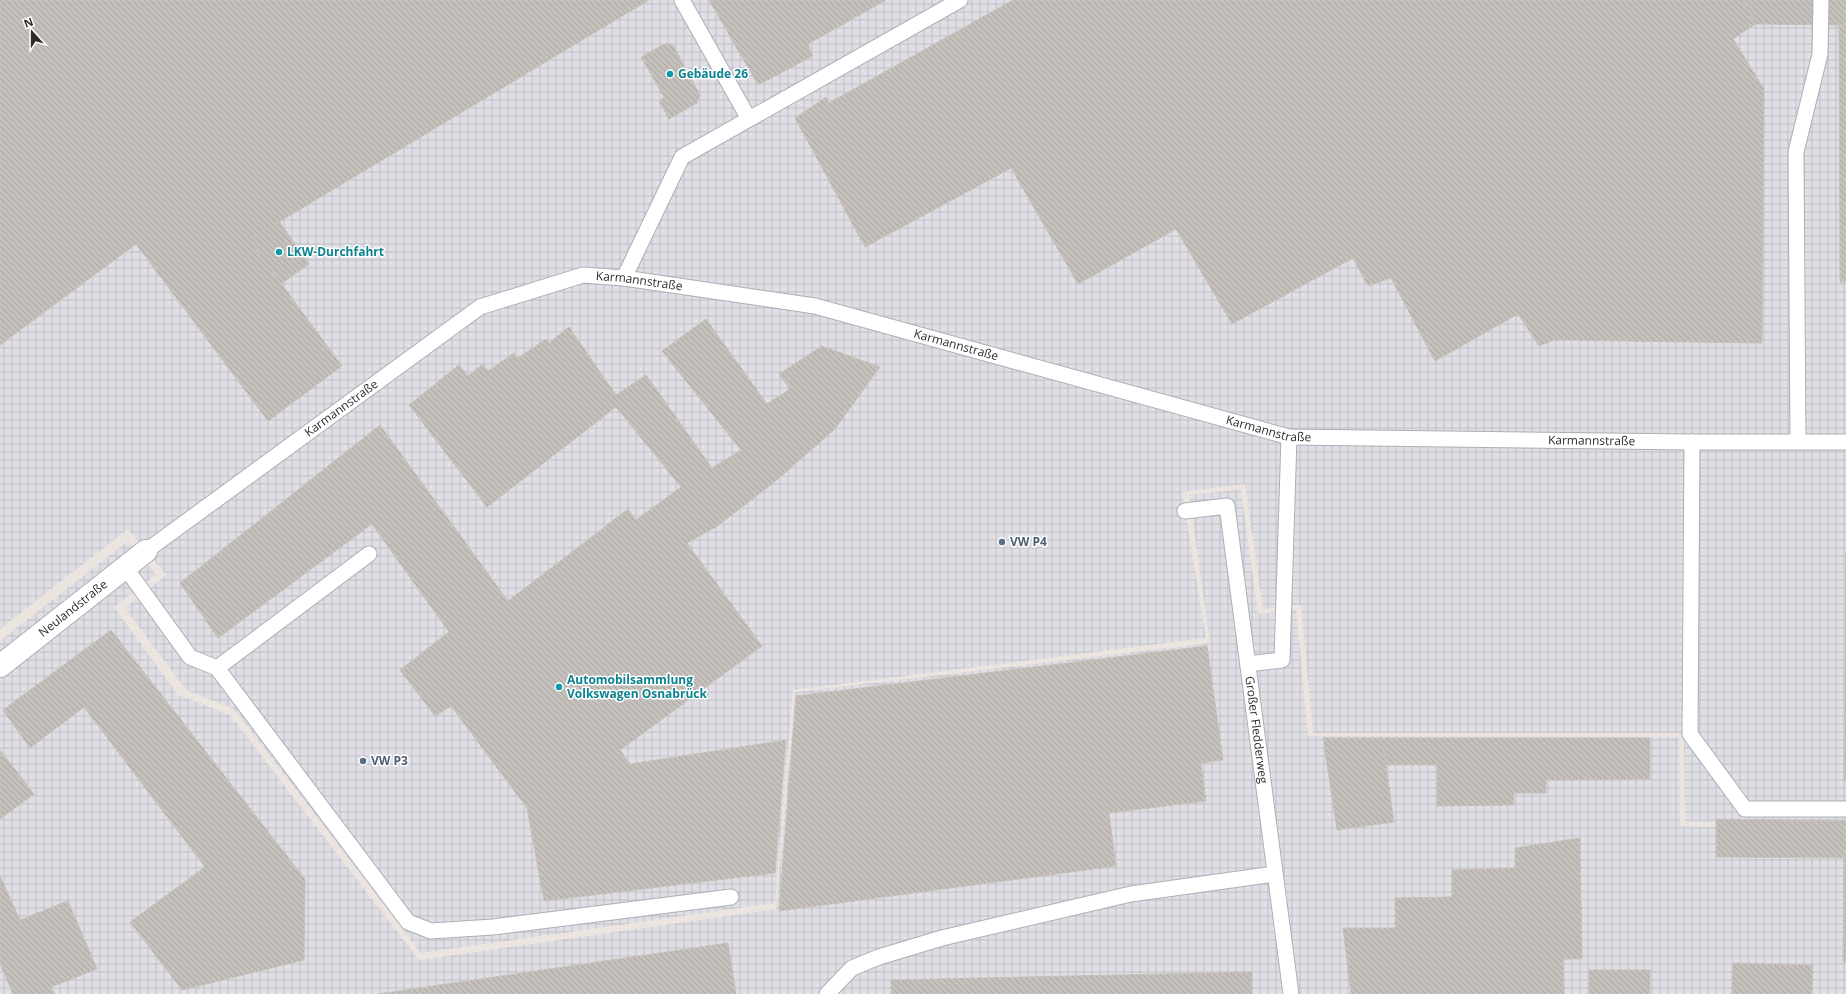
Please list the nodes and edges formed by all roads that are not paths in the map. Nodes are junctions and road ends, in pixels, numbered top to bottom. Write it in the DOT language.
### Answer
graph roads {
  1 [pos="682,0"];
  2 [pos="960,0"];
  3 [pos="1821,0"];
  4 [pos="749,119"];
  5 [pos="624,278"];
  6 [pos="1289,437"];
  7 [pos="1798,441"];
  8 [pos="1692,442"];
  9 [pos="1846,442"];
  10 [pos="1186,511"];
  11 [pos="146,551"];
  12 [pos="369,554"];
  13 [pos="126,567"];
  14 [pos="1248,664"];
  15 [pos="0,666"];
  16 [pos="217,668"];
  17 [pos="1846,809"];
  18 [pos="1275,874"];
  19 [pos="732,897"];
  20 [pos="828,994"];
  21 [pos="1291,994"];
  1 -- 4 [label="lane"];
  2 -- 4 [label="lane"];
  3 -- 7 [label="lane"];
  4 -- 5 [label="lane"];
  5 -- 6 [label="lane, Karmannstraße"];
  5 -- 11 [label="lane, Karmannstraße"];
  6 -- 8 [label="lane, Karmannstraße"];
  6 -- 14 [label="lane"];
  7 -- 8 [label="lane, Karmannstraße"];
  7 -- 9 [label="lane, Karmannstraße"];
  8 -- 17 [label="lane"];
  10 -- 14 [label="lane, Großer Fledderweg"];
  11 -- 13 [label="street, Neulandstraße"];
  12 -- 16 [label="lane"];
  13 -- 15 [label="street, Neulandstraße"];
  13 -- 16 [label="lane"];
  14 -- 18 [label="lane, Großer Fledderweg"];
  16 -- 19 [label="lane"];
  18 -- 20 [label="lane"];
  18 -- 21 [label="lane, Großer Fledderweg"];
}
